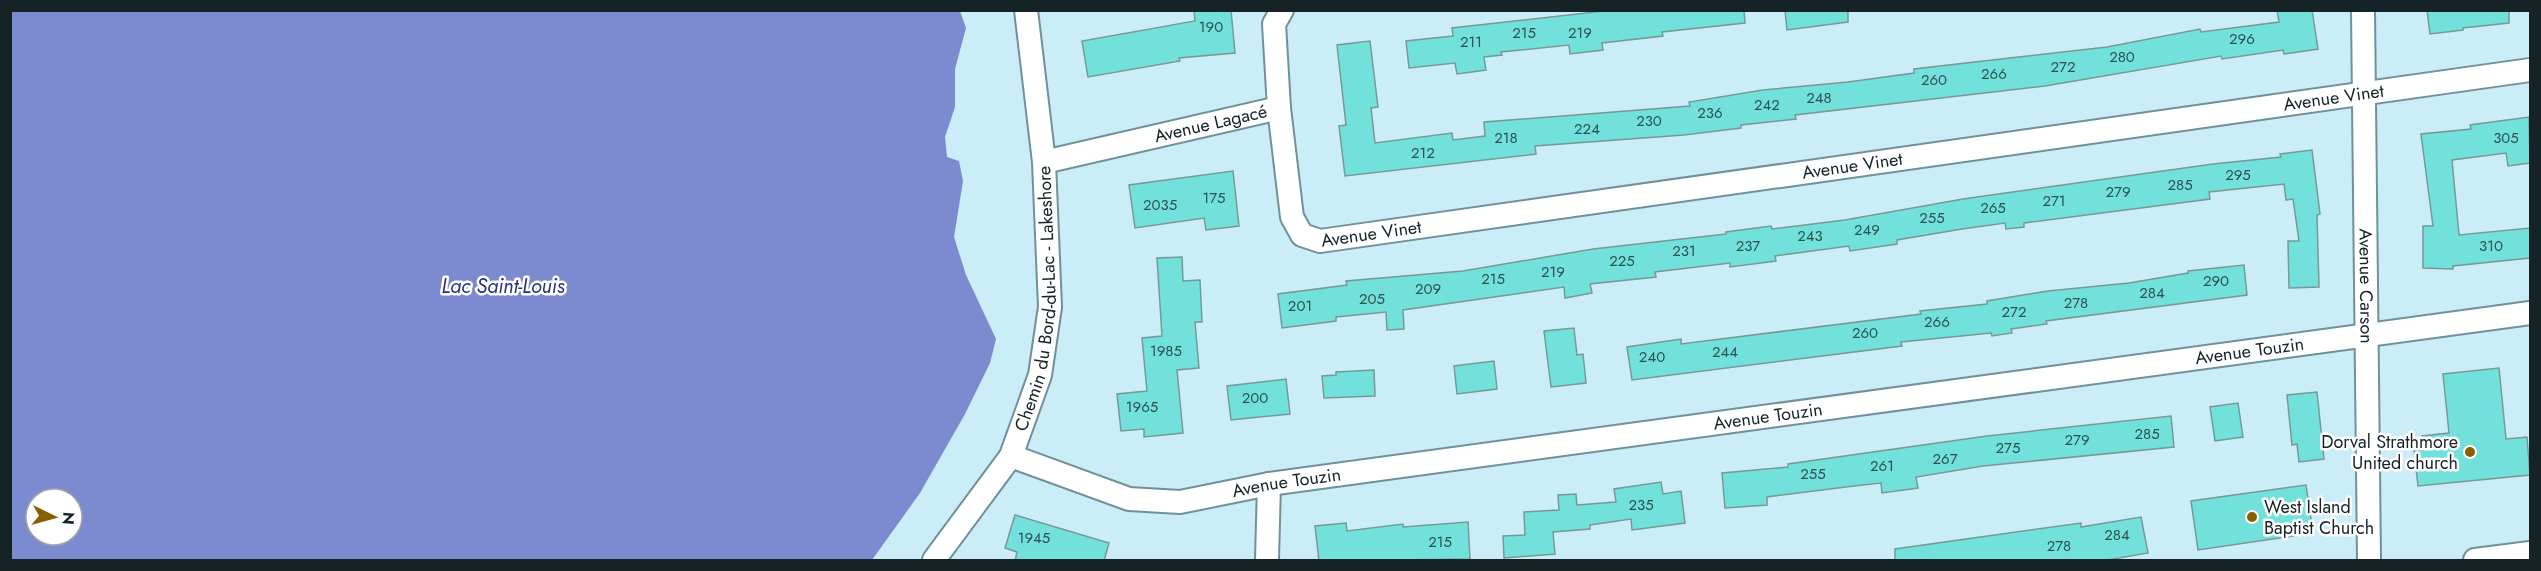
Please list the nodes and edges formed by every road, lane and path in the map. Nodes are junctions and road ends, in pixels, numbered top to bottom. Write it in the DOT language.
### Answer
graph roads {
  1 [pos="1026,10"];
  2 [pos="1282,10"];
  3 [pos="2363,10"];
  4 [pos="2530,70"];
  5 [pos="2363,93"];
  6 [pos="1279,108"];
  7 [pos="1044,162"];
  8 [pos="2530,313"];
  9 [pos="2366,334"];
  10 [pos="1011,456"];
  11 [pos="1269,484"];
  12 [pos="2530,553"];
  13 [pos="934,561"];
  14 [pos="1267,561"];
  15 [pos="2369,561"];
  16 [pos="2475,561"];
  1 -- 7 [label="street, Chemin du Bord-du-Lac - Lakeshore"];
  2 -- 6 [label="street, Avenue Lagacé"];
  3 -- 5 [label="street, Avenue Carson"];
  4 -- 5 [label="street, Avenue Vinet"];
  5 -- 6 [label="street, Avenue Vinet"];
  5 -- 9 [label="street, Avenue Carson"];
  6 -- 7 [label="street, Avenue Lagacé"];
  7 -- 10 [label="street, Chemin du Bord-du-Lac - Lakeshore"];
  8 -- 9 [label="street, Avenue Touzin"];
  9 -- 11 [label="street, Avenue Touzin"];
  9 -- 15 [label="street, Avenue Carson"];
  10 -- 11 [label="street, Avenue Touzin"];
  10 -- 13 [label="street, Chemin du Bord-du-Lac - Lakeshore"];
  11 -- 14 [label="street"];
  12 -- 16 [label="street"];
}
